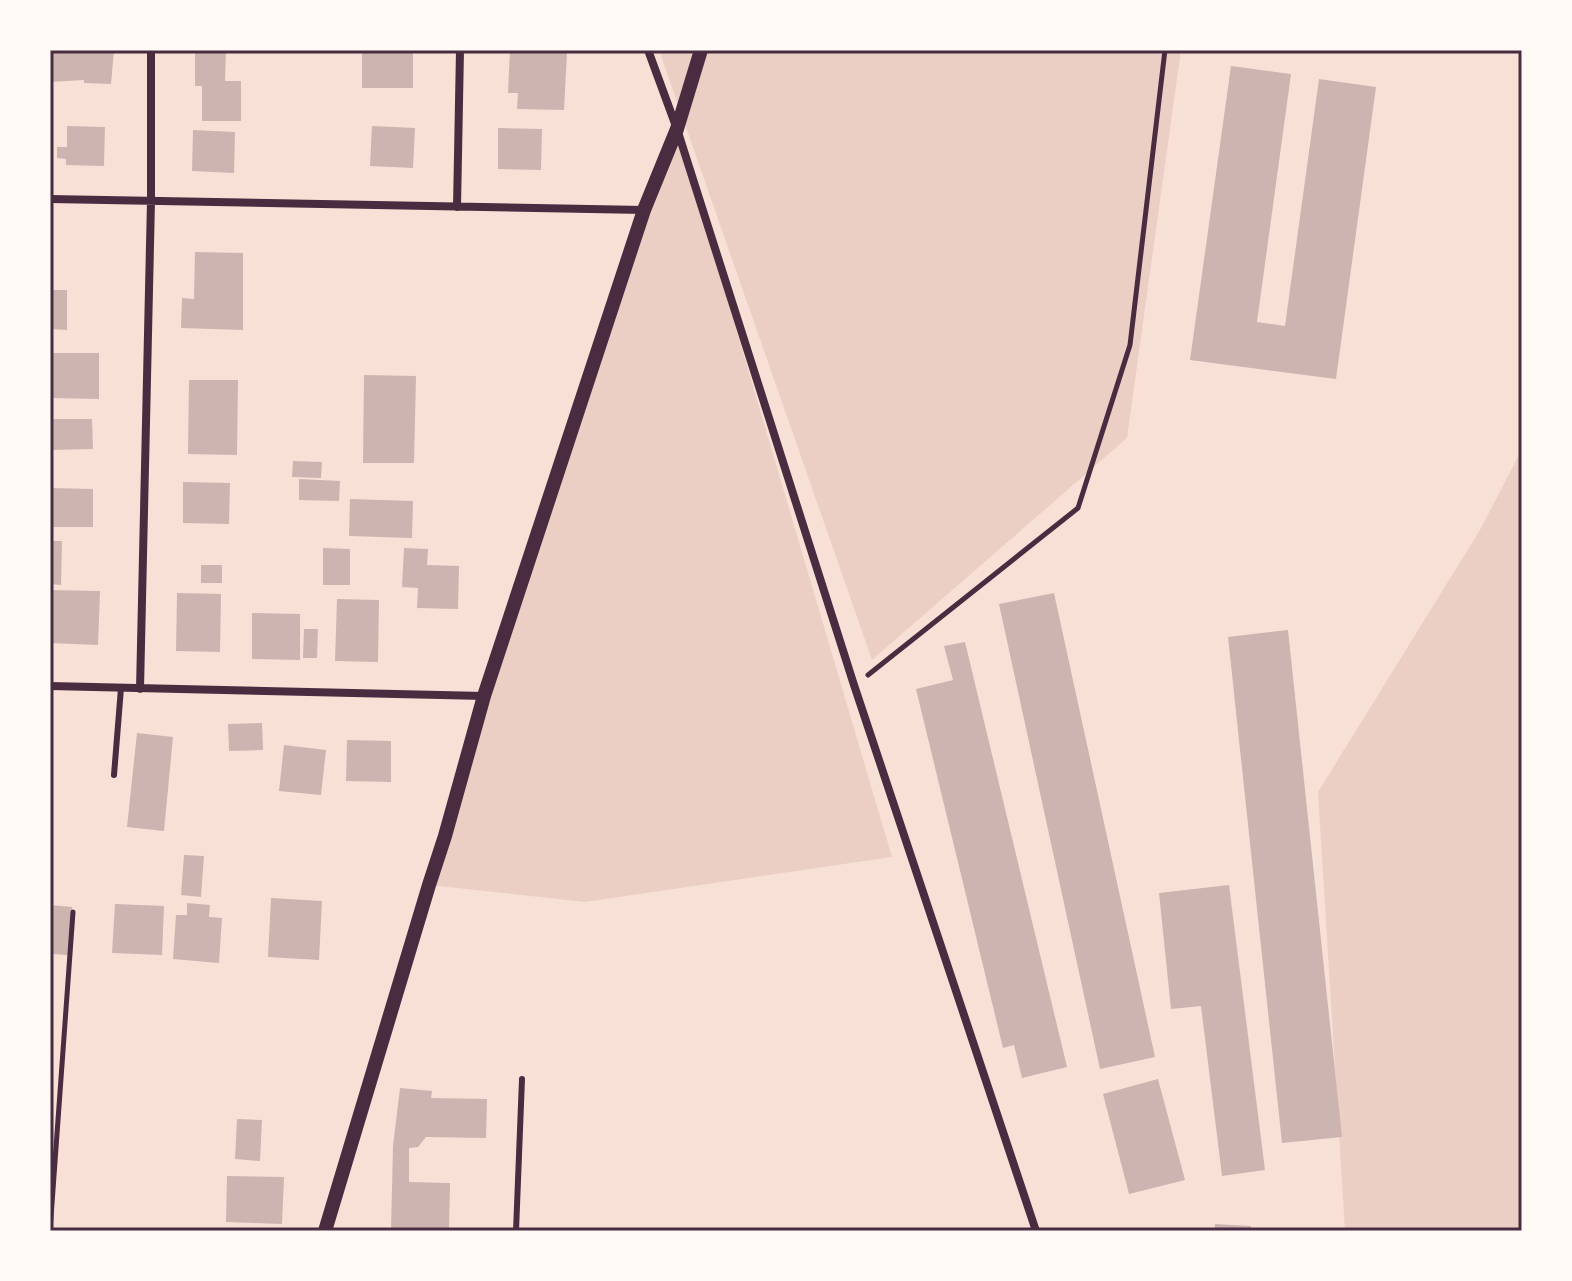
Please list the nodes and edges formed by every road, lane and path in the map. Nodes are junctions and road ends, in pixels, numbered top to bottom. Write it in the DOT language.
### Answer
graph roads {
  1 [pos="151,50"];
  2 [pos="460,50"];
  3 [pos="648,50"];
  4 [pos="701,50"];
  5 [pos="1165,50"];
  6 [pos="677,129"];
  7 [pos="50,199"];
  8 [pos="151,201"];
  9 [pos="457,207"];
  10 [pos="644,210"];
  11 [pos="854,685"];
  12 [pos="50,686"];
  13 [pos="121,688"];
  14 [pos="140,689"];
  15 [pos="484,696"];
  16 [pos="114,775"];
  17 [pos="73,912"];
  18 [pos="522,1079"];
  19 [pos="50,1231"];
  20 [pos="325,1231"];
  21 [pos="516,1231"];
  22 [pos="1036,1231"];
  1 -- 8 [label="street"];
  2 -- 9 [label="street"];
  3 -- 6 [label="street"];
  4 -- 6 [label="street"];
  5 -- 11 [label="path"];
  6 -- 10 [label="street"];
  6 -- 11 [label="street"];
  7 -- 8 [label="street"];
  8 -- 9 [label="street"];
  8 -- 14 [label="street"];
  9 -- 10 [label="street"];
  10 -- 15 [label="street"];
  11 -- 22 [label="street"];
  12 -- 13 [label="street"];
  13 -- 14 [label="street"];
  13 -- 16 [label="lane"];
  14 -- 15 [label="street"];
  15 -- 20 [label="street"];
  17 -- 19 [label="path"];
  18 -- 21 [label="lane"];
}
